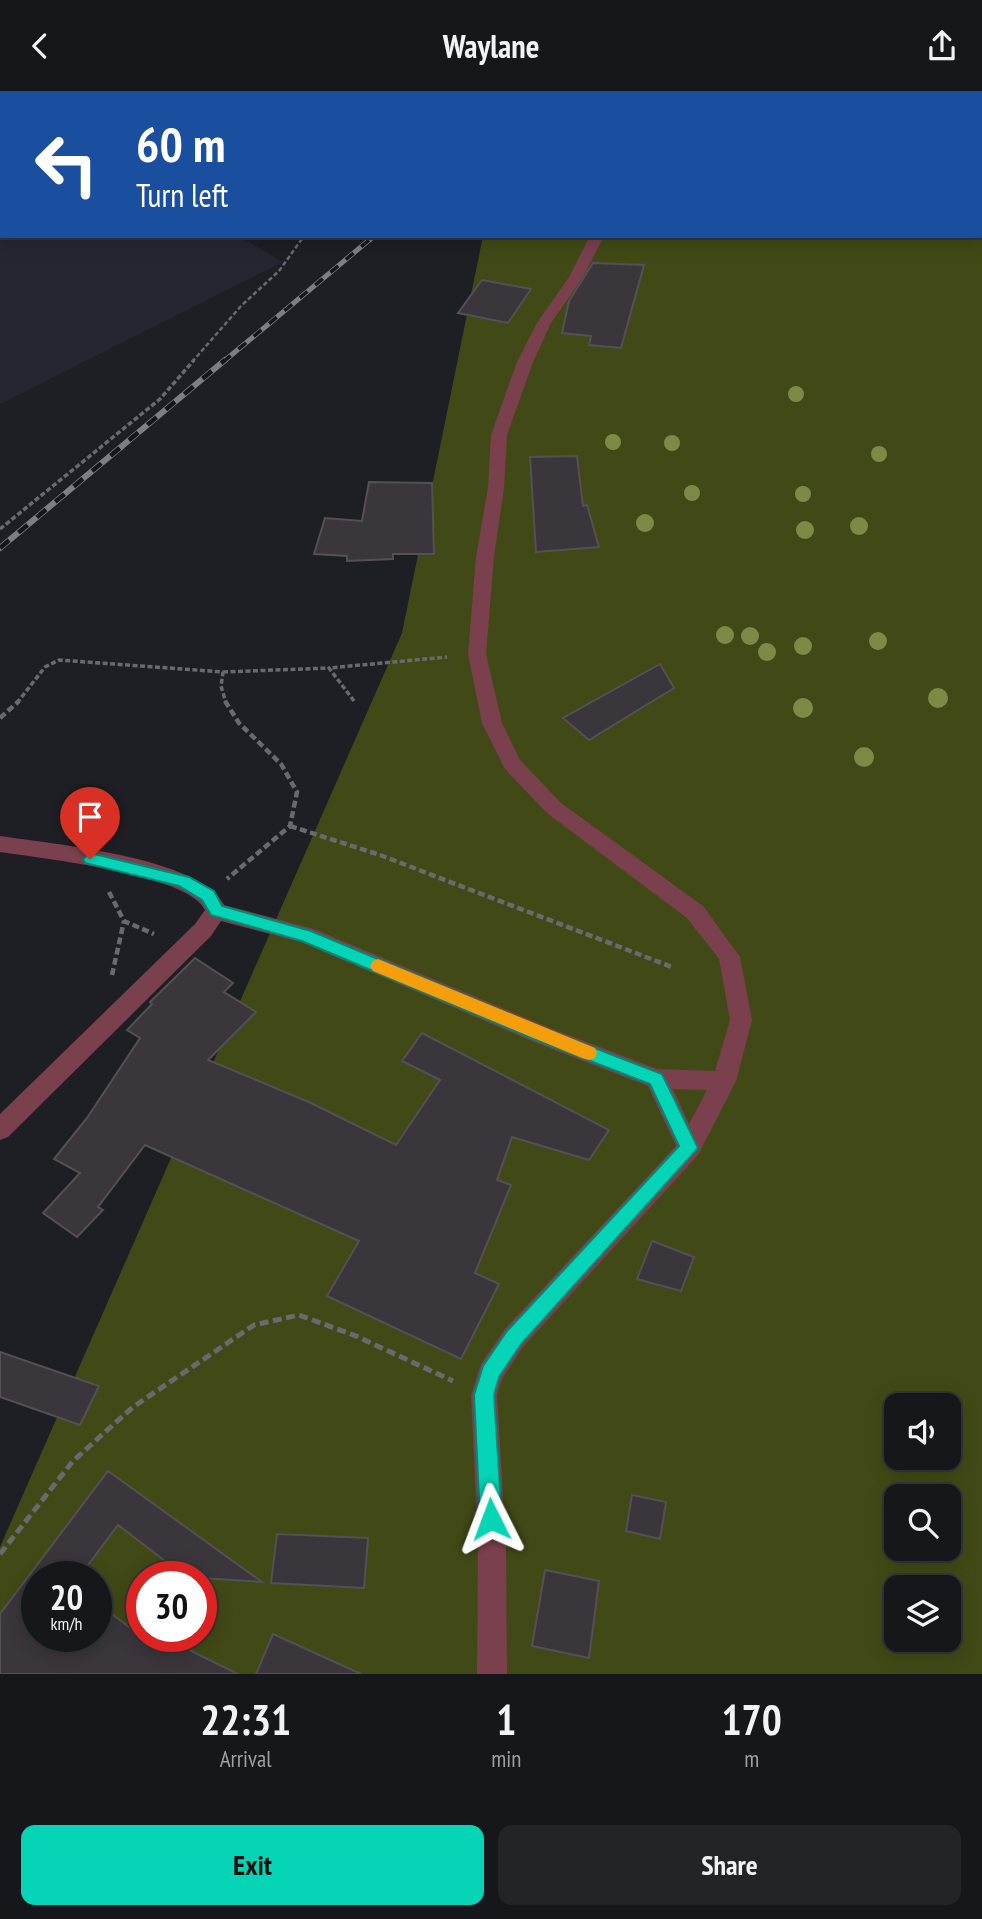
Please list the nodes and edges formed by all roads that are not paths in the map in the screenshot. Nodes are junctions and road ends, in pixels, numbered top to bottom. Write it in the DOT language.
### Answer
graph roads {
  1 [pos="596,238"];
  2 [pos="0,844"];
  3 [pos="212,903"];
  4 [pos="656,1079"];
  5 [pos="724,1081"];
  6 [pos="0,1130"];
  7 [pos="689,1148"];
  8 [pos="492,1674"];
  1 -- 5 [label="street"];
  2 -- 3 [label="street"];
  3 -- 4 [label="street"];
  3 -- 6 [label="street"];
  4 -- 5 [label="street"];
  4 -- 7 [label="street"];
  5 -- 7 [label="street"];
  7 -- 8 [label="street"];
}
